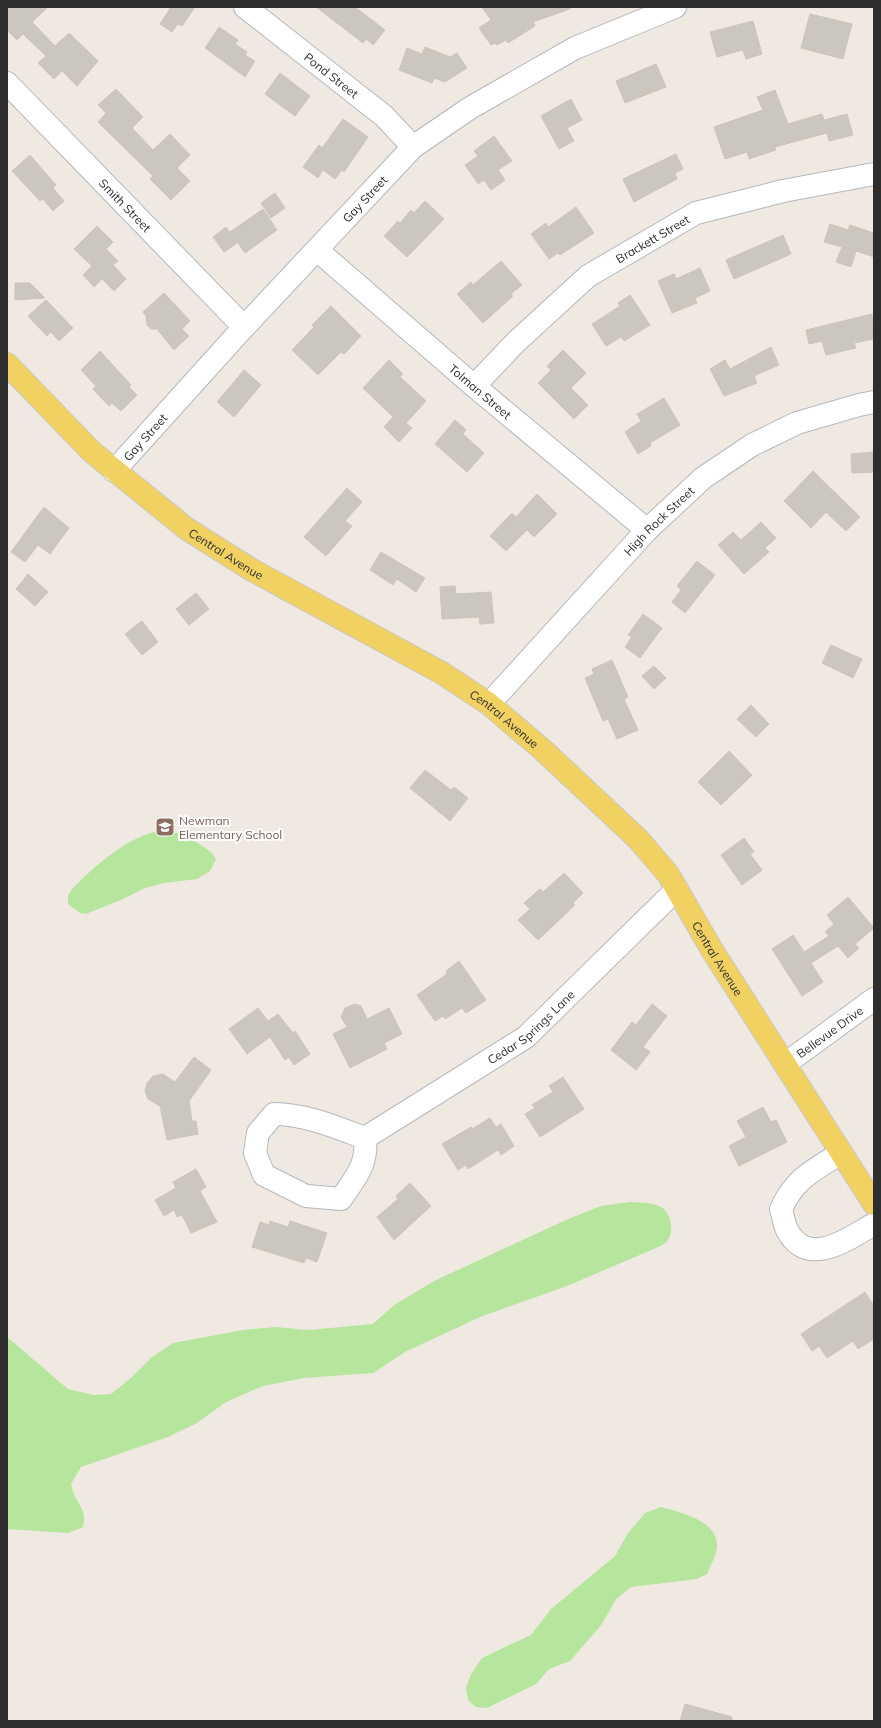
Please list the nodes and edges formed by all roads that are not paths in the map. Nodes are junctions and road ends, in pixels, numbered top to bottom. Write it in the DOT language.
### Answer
graph roads {
  1 [pos="245,7"];
  2 [pos="675,7"];
  3 [pos="7,83"];
  4 [pos="413,147"];
  5 [pos="874,174"];
  6 [pos="316,250"];
  7 [pos="244,327"];
  8 [pos="7,364"];
  9 [pos="474,386"];
  10 [pos="874,402"];
  11 [pos="114,471"];
  12 [pos="647,530"];
  13 [pos="489,704"];
  14 [pos="677,890"];
  15 [pos="874,999"];
  16 [pos="785,1064"];
  17 [pos="364,1138"];
  18 [pos="841,1153"];
  19 [pos="874,1204"];
  20 [pos="874,1224"];
  1 -- 4 [label="street, Pond Street"];
  2 -- 4 [label="street, Gay Street"];
  3 -- 7 [label="street, Smith Street"];
  4 -- 6 [label="street, Gay Street"];
  5 -- 9 [label="street, Brackett Street"];
  6 -- 7 [label="street, Gay Street"];
  6 -- 9 [label="street, Tolman Street"];
  7 -- 11 [label="street, Gay Street"];
  8 -- 11 [label="main road, Central Avenue"];
  9 -- 12 [label="street, Tolman Street"];
  10 -- 12 [label="street, High Rock Street"];
  11 -- 13 [label="main road, Central Avenue"];
  12 -- 13 [label="street, High Rock Street"];
  13 -- 14 [label="main road, Central Avenue"];
  14 -- 16 [label="main road, Central Avenue"];
  14 -- 17 [label="street, Cedar Springs Lane"];
  15 -- 16 [label="street, Bellevue Drive"];
  16 -- 18 [label="main road, Central Avenue"];
  17 -- 17 [label="street"];
  18 -- 19 [label="main road, Central Avenue"];
  18 -- 20 [label="street"];
}
